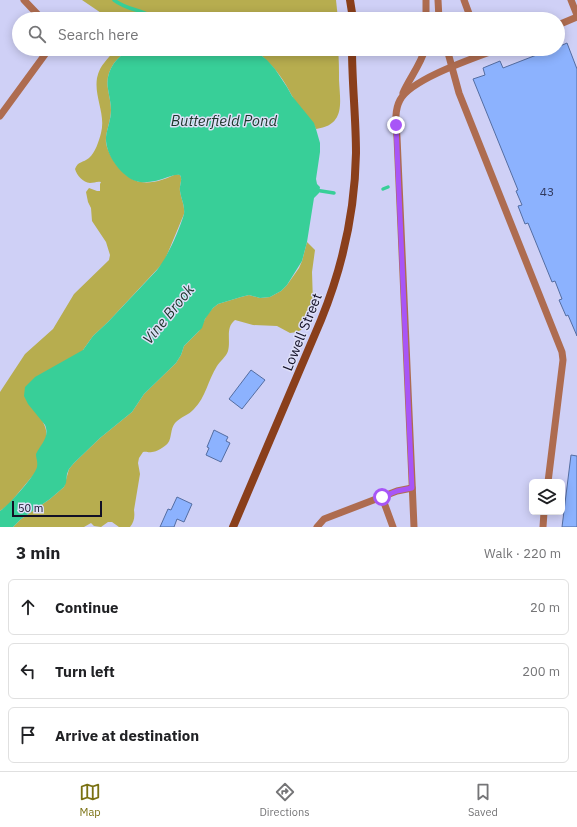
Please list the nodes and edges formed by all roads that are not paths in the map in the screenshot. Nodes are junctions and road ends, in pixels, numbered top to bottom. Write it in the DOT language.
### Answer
graph roads {
  1 [pos="24,0"];
  2 [pos="350,0"];
  3 [pos="356,0"];
  4 [pos="426,0"];
  5 [pos="438,0"];
  6 [pos="464,0"];
  7 [pos="571,0"];
  8 [pos="35,12"];
  9 [pos="352,12"];
  10 [pos="354,12"];
  11 [pos="426,12"];
  12 [pos="439,12"];
  13 [pos="468,12"];
  14 [pos="577,16"];
  15 [pos="565,22"];
  16 [pos="44,56"];
  17 [pos="352,56"];
  18 [pos="422,56"];
  19 [pos="448,56"];
  20 [pos="476,56"];
  21 [pos="451,68"];
  22 [pos="400,100"];
  23 [pos="0,116"];
  24 [pos="548,479"];
  25 [pos="412,488"];
  26 [pos="382,497"];
  27 [pos="544,515"];
  28 [pos="233,527"];
  29 [pos="317,527"];
  30 [pos="393,527"];
  31 [pos="414,527"];
  32 [pos="543,527"];
  1 -- 8 [label="lane"];
  2 -- 9 [label="main road"];
  3 -- 10 [label="main road"];
  4 -- 11 [label="lane"];
  5 -- 12 [label="lane"];
  6 -- 13 [label="lane"];
  7 -- 14 [label="lane"];
  14 -- 15 [label="lane"];
  16 -- 23 [label="lane"];
  17 -- 28 [label="main road, Lowell Street"];
  18 -- 22 [label="lane"];
  19 -- 21 [label="lane"];
  20 -- 21 [label="lane"];
  21 -- 22 [label="lane"];
  21 -- 24 [label="lane"];
  22 -- 25 [label="lane"];
  25 -- 26 [label="lane"];
  25 -- 31 [label="lane"];
  26 -- 29 [label="lane"];
  26 -- 30 [label="lane"];
  27 -- 32 [label="lane"];
}
